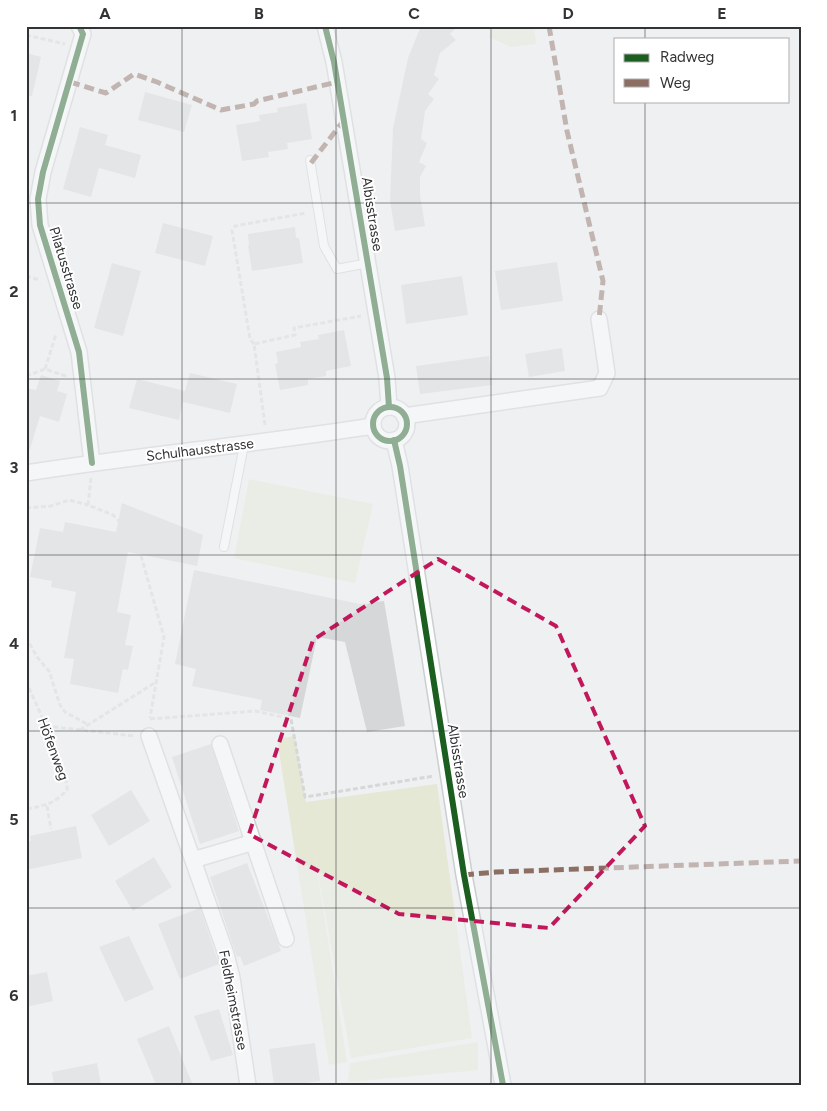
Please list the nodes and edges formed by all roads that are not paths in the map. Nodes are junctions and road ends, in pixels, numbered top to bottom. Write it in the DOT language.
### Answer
graph roads {
  1 [pos="80,26"];
  2 [pos="325,26"];
  3 [pos="310,160"];
  4 [pos="368,264"];
  5 [pos="599,319"];
  6 [pos="389,407"];
  7 [pos="404,416"];
  8 [pos="373,426"];
  9 [pos="394,440"];
  10 [pos="244,445"];
  11 [pos="92,462"];
  12 [pos="26,473"];
  13 [pos="224,547"];
  14 [pos="149,736"];
  15 [pos="220,744"];
  16 [pos="254,842"];
  17 [pos="193,860"];
  18 [pos="286,938"];
  19 [pos="248,1085"];
  20 [pos="502,1085"];
  1 -- 11 [label="street, Pilatusstrasse"];
  2 -- 4 [label="street, Albisstrasse"];
  3 -- 4 [label="lane"];
  4 -- 6 [label="street, Albisstrasse"];
  5 -- 7 [label="street"];
  6 -- 7 [label="street"];
  6 -- 8 [label="street"];
  7 -- 9 [label="street"];
  8 -- 9 [label="street"];
  8 -- 10 [label="street, Schulhausstrasse"];
  9 -- 20 [label="street, Albisstrasse"];
  10 -- 11 [label="street, Schulhausstrasse"];
  10 -- 13 [label="lane"];
  11 -- 12 [label="street, Schulhausstrasse"];
  14 -- 17 [label="street, Feldheimstrasse"];
  15 -- 16 [label="street"];
  16 -- 17 [label="street"];
  16 -- 18 [label="street"];
  17 -- 19 [label="street, Feldheimstrasse"];
}
